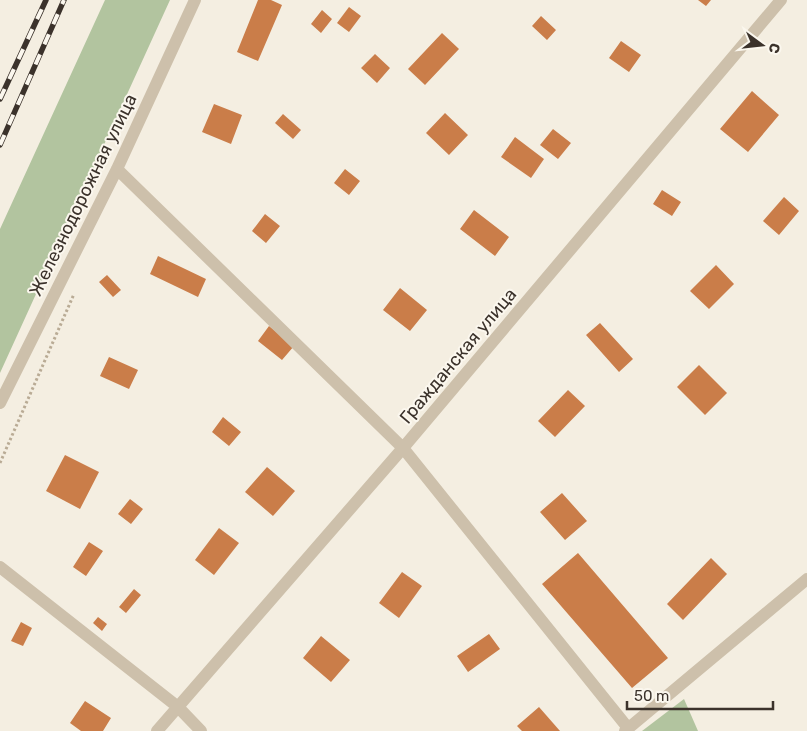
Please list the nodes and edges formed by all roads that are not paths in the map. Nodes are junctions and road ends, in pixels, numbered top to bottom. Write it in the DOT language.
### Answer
graph roads {
  1 [pos="195,0"];
  2 [pos="781,0"];
  3 [pos="117,169"];
  4 [pos="0,403"];
  5 [pos="403,448"];
  6 [pos="0,567"];
  7 [pos="807,579"];
  8 [pos="178,708"];
  9 [pos="627,730"];
  10 [pos="156,731"];
  11 [pos="201,731"];
  1 -- 3 [label="street, Железнодорожная улица"];
  2 -- 5 [label="street, Гражданская улица"];
  3 -- 4 [label="street, Железнодорожная улица"];
  3 -- 5 [label="street"];
  5 -- 8 [label="street, Гражданская улица"];
  5 -- 9 [label="street"];
  6 -- 8 [label="street"];
  7 -- 9 [label="street"];
  8 -- 10 [label="street, Гражданская улица"];
  8 -- 11 [label="street"];
}
